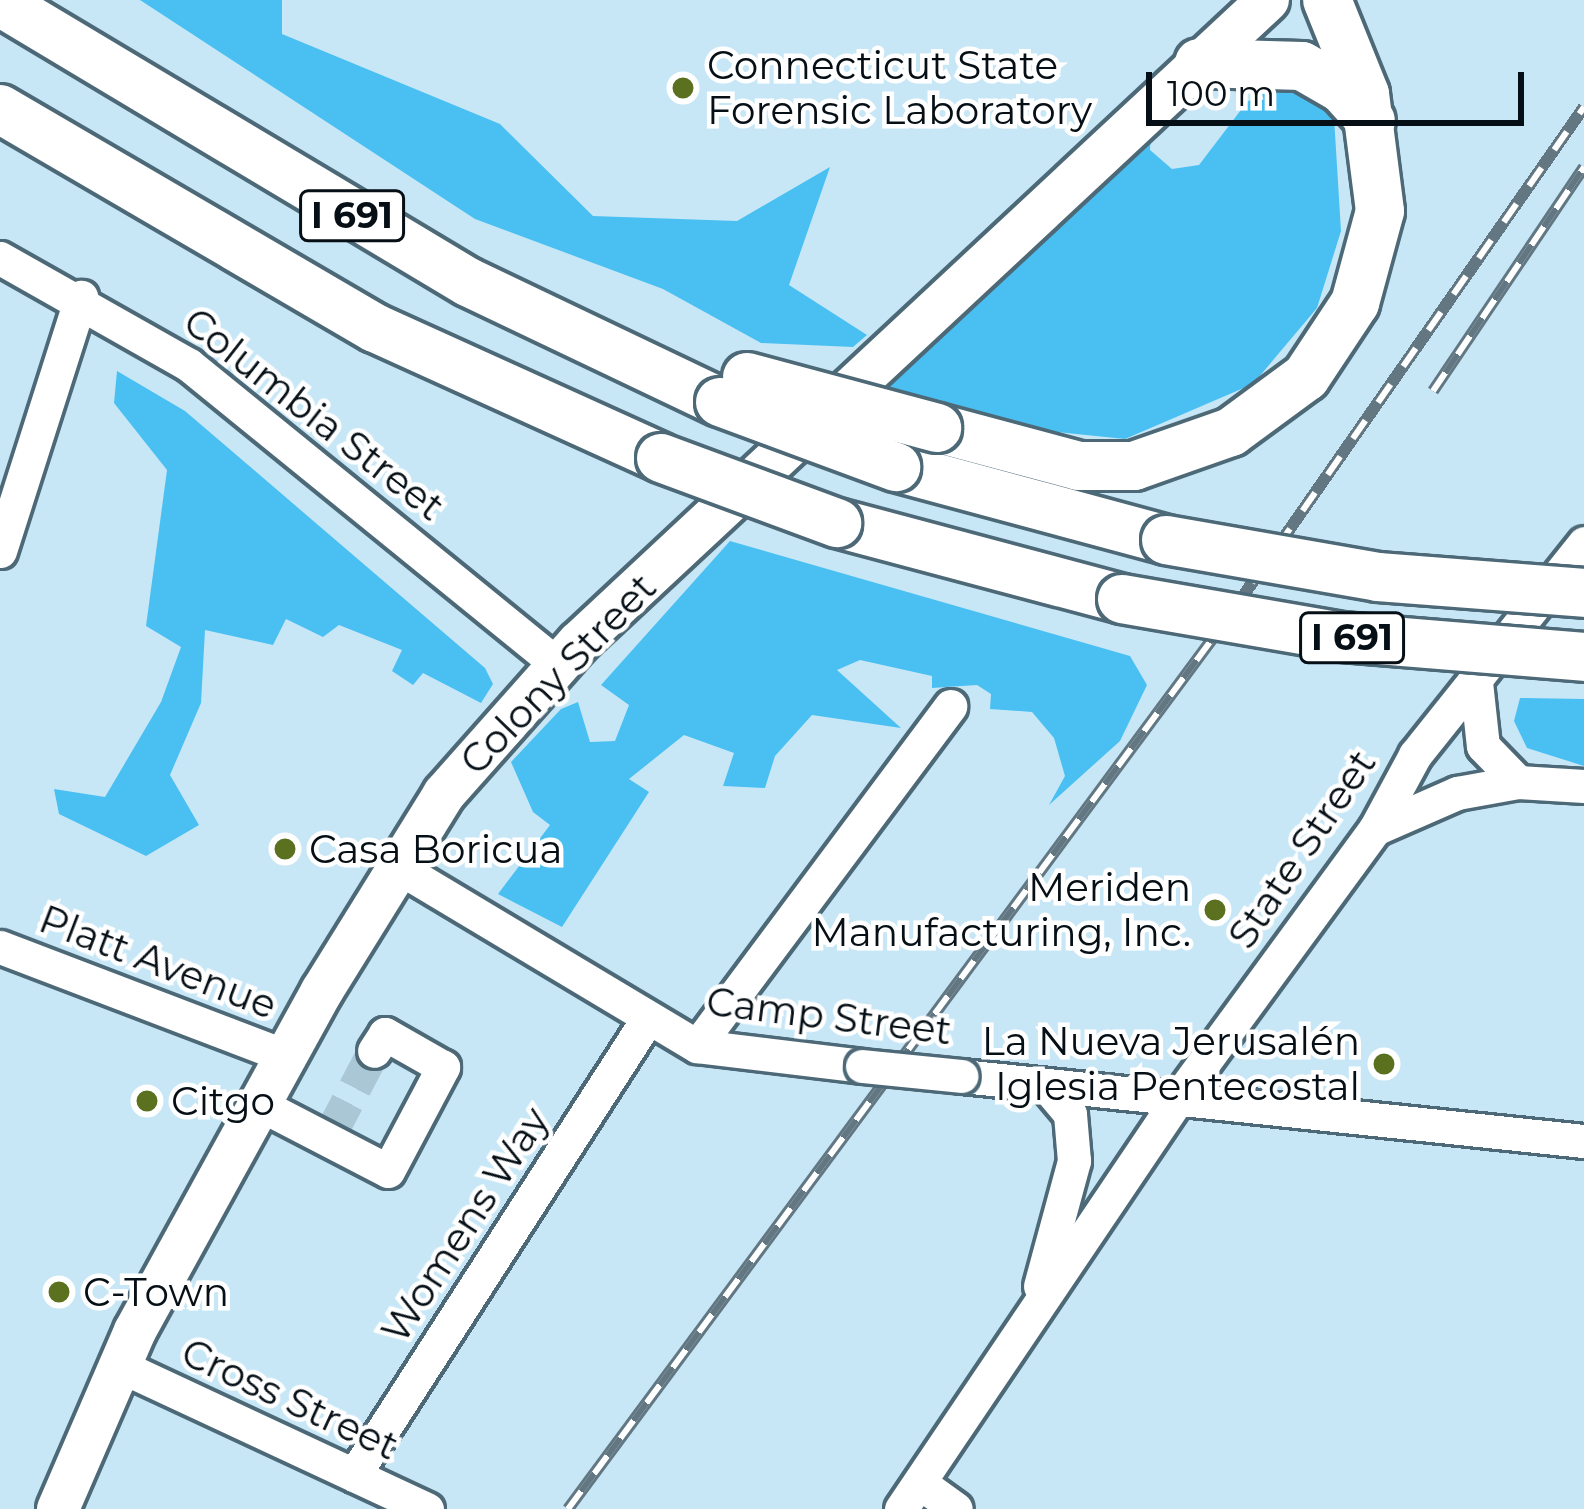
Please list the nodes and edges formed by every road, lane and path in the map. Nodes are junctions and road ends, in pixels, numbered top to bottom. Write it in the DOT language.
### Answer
graph roads {
  1 [pos="1268,0"];
  2 [pos="1327,0"];
  3 [pos="0,2"];
  4 [pos="1199,63"];
  5 [pos="0,109"];
  6 [pos="1371,121"];
  7 [pos="0,137"];
  8 [pos="67,150"];
  9 [pos="0,257"];
  10 [pos="81,297"];
  11 [pos="733,390"];
  12 [pos="1584,544"];
  13 [pos="0,551"];
  14 [pos="1584,593"];
  15 [pos="1584,657"];
  16 [pos="557,664"];
  17 [pos="1476,682"];
  18 [pos="950,706"];
  19 [pos="1518,782"];
  20 [pos="1584,786"];
  21 [pos="1375,829"];
  22 [pos="396,866"];
  23 [pos="0,947"];
  24 [pos="646,1021"];
  25 [pos="697,1046"];
  26 [pos="374,1051"];
  27 [pos="286,1056"];
  28 [pos="1046,1084"];
  29 [pos="1178,1098"];
  30 [pos="259,1104"];
  31 [pos="1584,1141"];
  32 [pos="1027,1328"];
  33 [pos="118,1365"];
  34 [pos="353,1475"];
  35 [pos="910,1496"];
  36 [pos="58,1509"];
  37 [pos="427,1509"];
  38 [pos="956,1509"];
  1 -- 4 [label="main road, Colony Street"];
  2 -- 6 [label="highway"];
  3 -- 11 [label="highway, I 691"];
  4 -- 6 [label="highway"];
  4 -- 16 [label="main road, Colony Street"];
  5 -- 8 [label="highway, I 691"];
  6 -- 11 [label="highway, bridge"];
  7 -- 8 [label="highway"];
  8 -- 15 [label="highway, I 691, bridge"];
  9 -- 10 [label="street, Columbia Street"];
  10 -- 13 [label="street"];
  10 -- 16 [label="street, Columbia Street"];
  11 -- 14 [label="highway, I 691, bridge"];
  12 -- 17 [label="street, State Street"];
  16 -- 22 [label="main road, Colony Street"];
  17 -- 19 [label="street"];
  17 -- 21 [label="street, State Street"];
  18 -- 25 [label="street"];
  19 -- 20 [label="street"];
  19 -- 21 [label="street"];
  21 -- 29 [label="street, State Street"];
  22 -- 24 [label="street, Camp Street"];
  22 -- 27 [label="main road, Colony Street"];
  23 -- 27 [label="street, Platt Avenue"];
  24 -- 25 [label="street, Camp Street"];
  24 -- 34 [label="street, Womens Way"];
  25 -- 28 [label="street, Camp Street, bridge"];
  26 -- 30 [label="street"];
  27 -- 30 [label="main road, Colony Street"];
  28 -- 29 [label="street, Camp Street"];
  28 -- 32 [label="street"];
  29 -- 31 [label="street, Camp Street"];
  29 -- 32 [label="street, State Street"];
  30 -- 33 [label="main road, Colony Street"];
  32 -- 35 [label="street, State Street"];
  33 -- 34 [label="street, Cross Street"];
  33 -- 36 [label="main road, Colony Street"];
  34 -- 37 [label="street, Cross Street"];
  35 -- 38 [label="street"];
}
